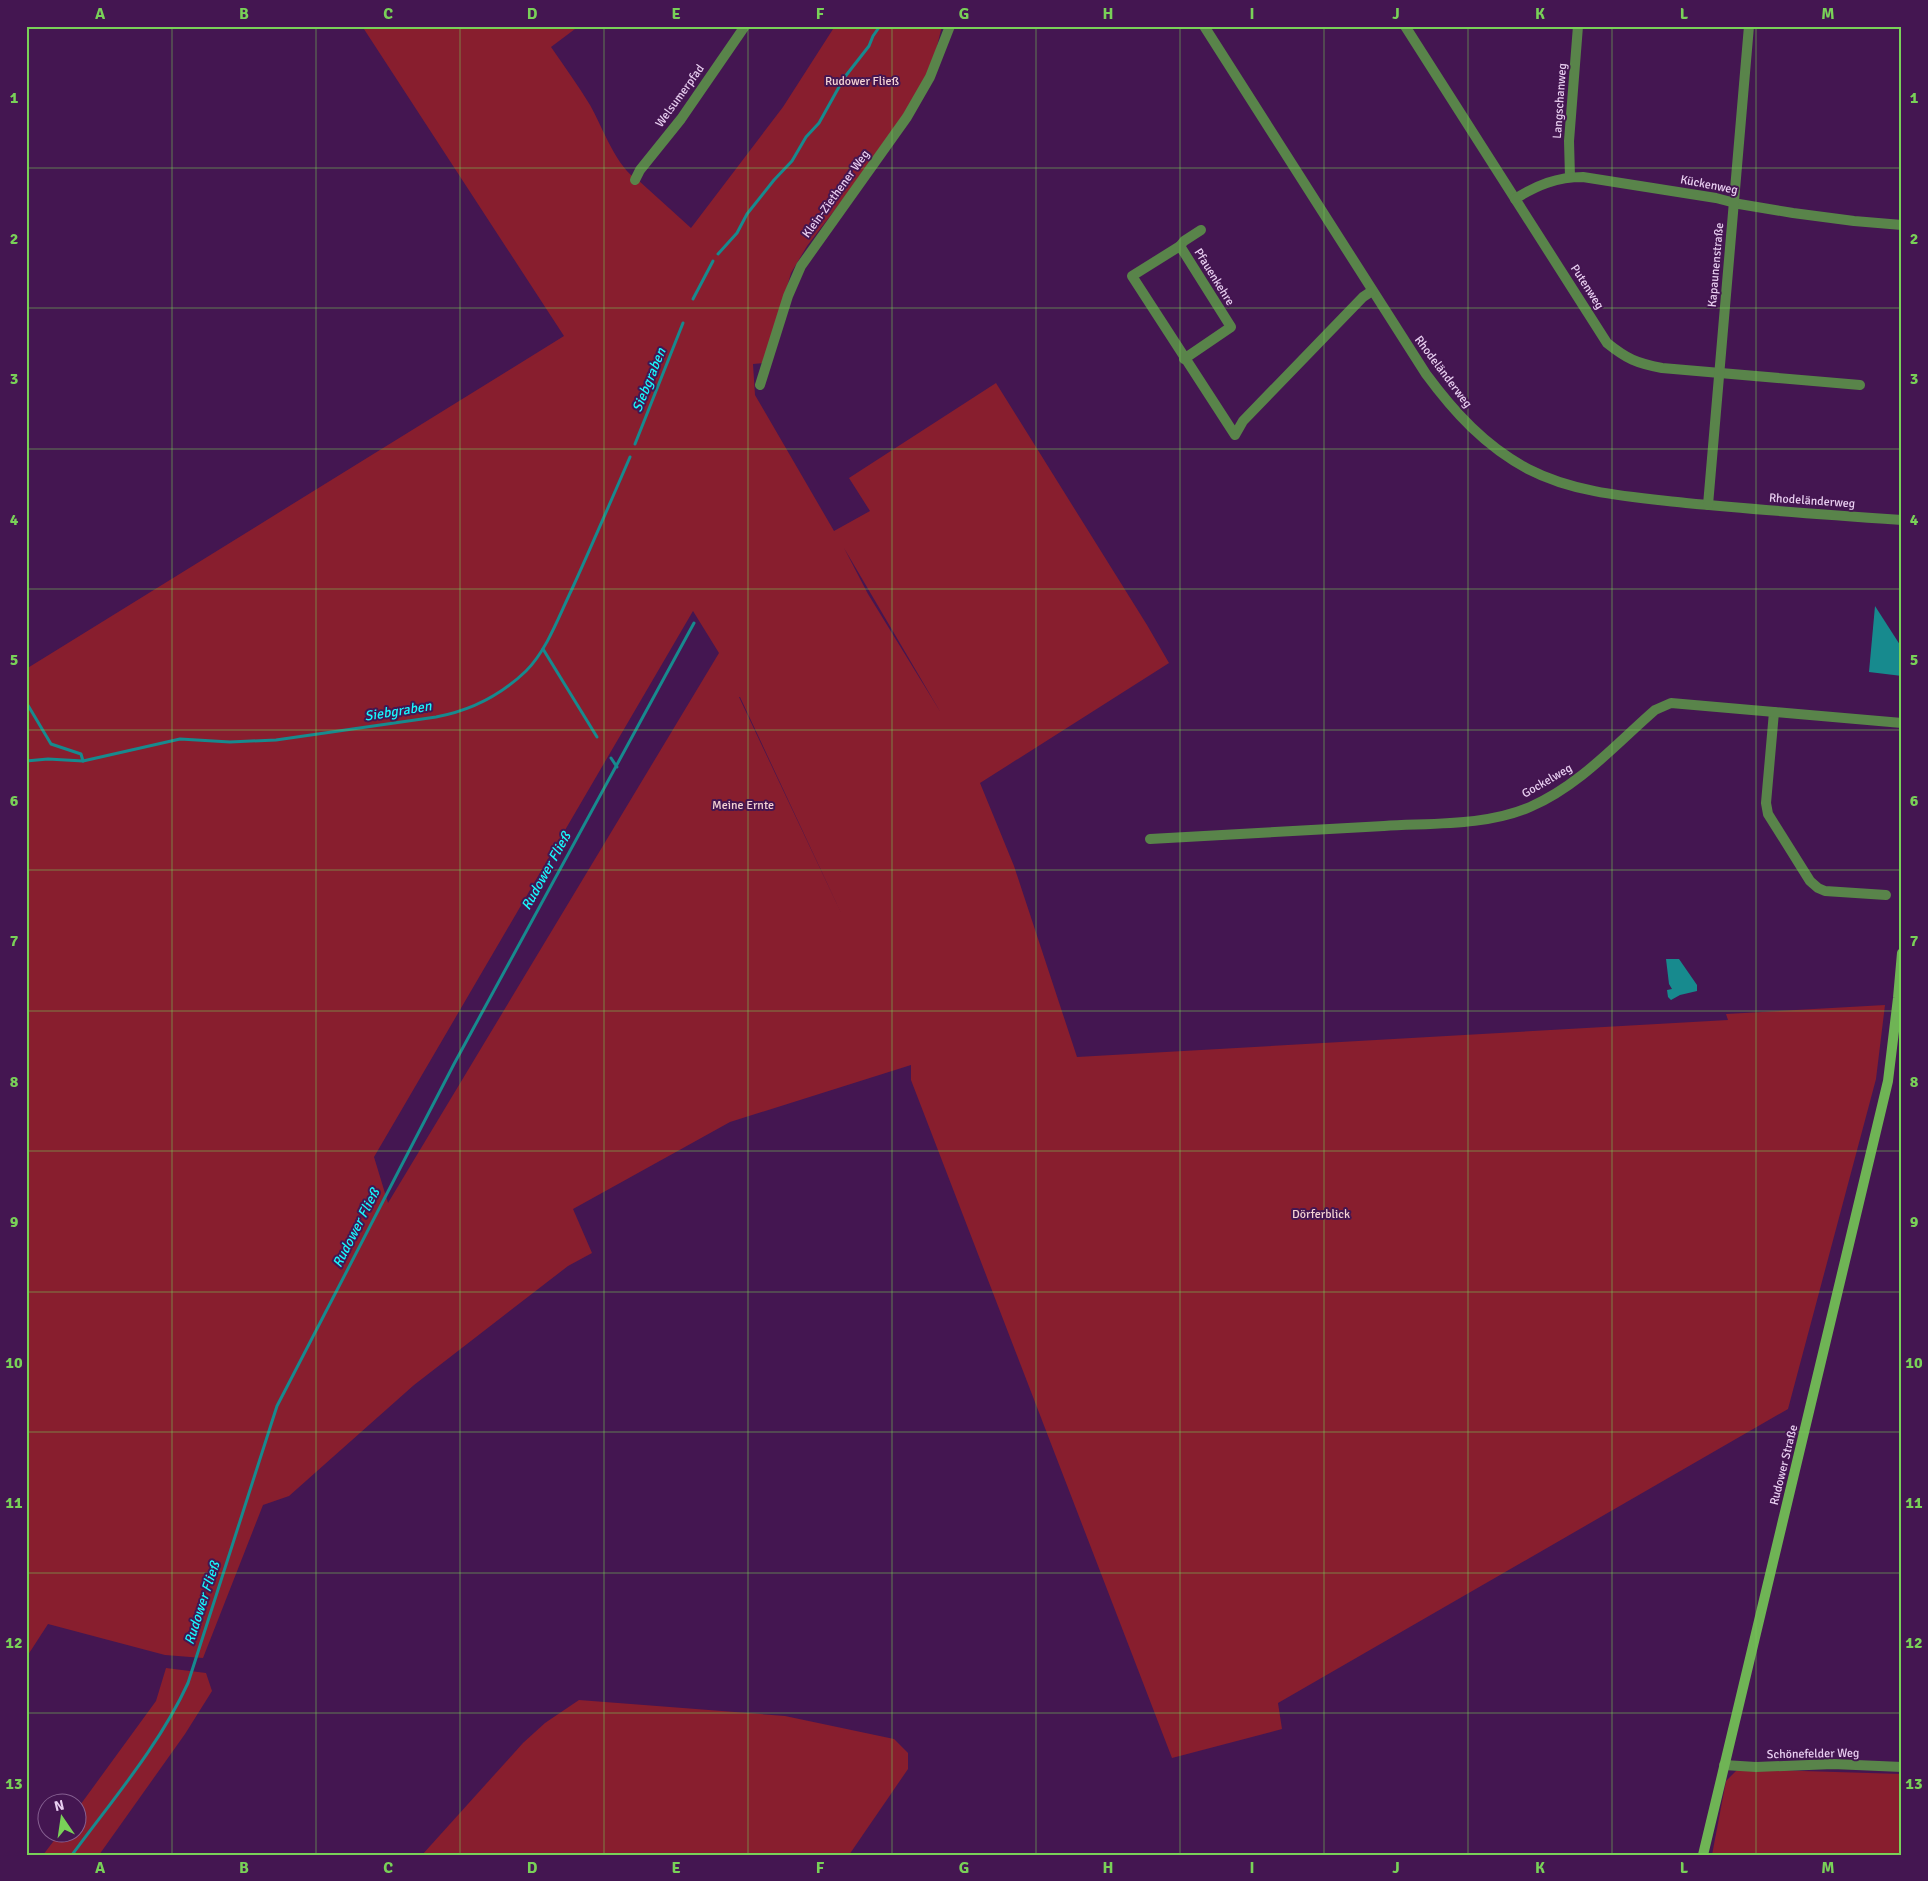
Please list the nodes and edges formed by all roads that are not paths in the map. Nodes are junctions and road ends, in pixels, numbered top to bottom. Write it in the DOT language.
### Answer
graph roads {
  1 [pos="746,26"];
  2 [pos="950,26"];
  3 [pos="1204,26"];
  4 [pos="1405,26"];
  5 [pos="1578,26"];
  6 [pos="1749,26"];
  7 [pos="1570,177"];
  8 [pos="635,180"];
  9 [pos="1515,199"];
  10 [pos="1734,203"];
  11 [pos="1902,225"];
  12 [pos="1201,230"];
  13 [pos="1180,246"];
  14 [pos="1372,291"];
  15 [pos="1184,358"];
  16 [pos="1720,372"];
  17 [pos="760,385"];
  18 [pos="1860,385"];
  19 [pos="1708,505"];
  20 [pos="1902,520"];
  21 [pos="1774,712"];
  22 [pos="1902,723"];
  23 [pos="1150,839"];
  24 [pos="1886,895"];
  25 [pos="1902,953"];
  26 [pos="1724,1765"];
  27 [pos="1902,1767"];
  28 [pos="1703,1855"];
  1 -- 8 [label="street, Welsumerpfad"];
  2 -- 17 [label="street, Klein-Ziethener Weg"];
  3 -- 14 [label="street, Rhodeländerweg"];
  4 -- 9 [label="street, Putenweg"];
  5 -- 7 [label="street, Langschanweg"];
  6 -- 10 [label="street, Kapaunenstraße"];
  7 -- 9 [label="street, Kückenweg"];
  7 -- 10 [label="street, Kückenweg"];
  9 -- 16 [label="street, Putenweg"];
  10 -- 11 [label="street, Kückenweg"];
  10 -- 16 [label="street, Kapaunenstraße"];
  12 -- 13 [label="street"];
  13 -- 15 [label="street, Pfauenkehre"];
  13 -- 15 [label="street, Pfauenkehre"];
  14 -- 15 [label="street, Pfauenkehre"];
  14 -- 19 [label="street, Rhodeländerweg"];
  16 -- 18 [label="street, Putenweg"];
  16 -- 19 [label="street, Kapaunenstraße"];
  19 -- 20 [label="street, Rhodeländerweg"];
  21 -- 22 [label="street, Gockelweg"];
  21 -- 23 [label="street, Gockelweg"];
  21 -- 24 [label="street"];
  25 -- 26 [label="street, Rudower Straße"];
  26 -- 27 [label="street, Schönefelder Weg"];
  26 -- 28 [label="street, Rudower Straße"];
}
